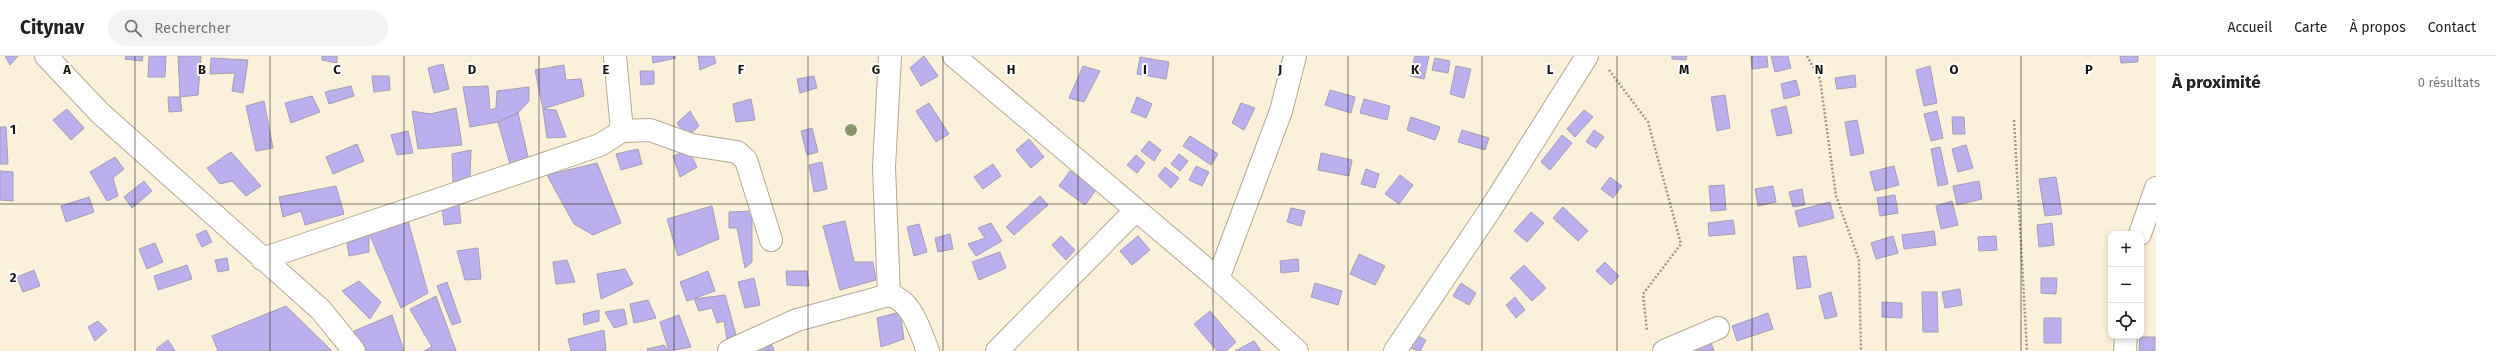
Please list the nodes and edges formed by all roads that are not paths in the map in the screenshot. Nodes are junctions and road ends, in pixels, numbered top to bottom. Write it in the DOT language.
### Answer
graph roads {
  1 [pos="615,56"];
  2 [pos="890,56"];
  3 [pos="954,56"];
  4 [pos="1295,56"];
  5 [pos="1587,56"];
  6 [pos="55,57"];
  7 [pos="622,131"];
  8 [pos="2156,188"];
  9 [pos="1136,210"];
  10 [pos="2141,231"];
  11 [pos="771,240"];
  12 [pos="262,259"];
  13 [pos="1218,279"];
  14 [pos="889,294"];
  15 [pos="1718,328"];
  16 [pos="2126,339"];
  17 [pos="354,351"];
  18 [pos="730,351"];
  19 [pos="928,351"];
  20 [pos="997,351"];
  21 [pos="1297,351"];
  22 [pos="1396,351"];
  23 [pos="1664,351"];
  24 [pos="2125,351"];
  1 -- 7 [label="street"];
  2 -- 14 [label="street"];
  3 -- 9 [label="street"];
  4 -- 13 [label="street"];
  5 -- 22 [label="street"];
  6 -- 12 [label="street"];
  7 -- 11 [label="street"];
  7 -- 12 [label="street"];
  8 -- 10 [label="street"];
  9 -- 13 [label="street"];
  9 -- 20 [label="street"];
  12 -- 17 [label="street"];
  13 -- 21 [label="street"];
  14 -- 18 [label="street"];
  14 -- 19 [label="street"];
  15 -- 23 [label="street"];
  16 -- 24 [label="street"];
}
